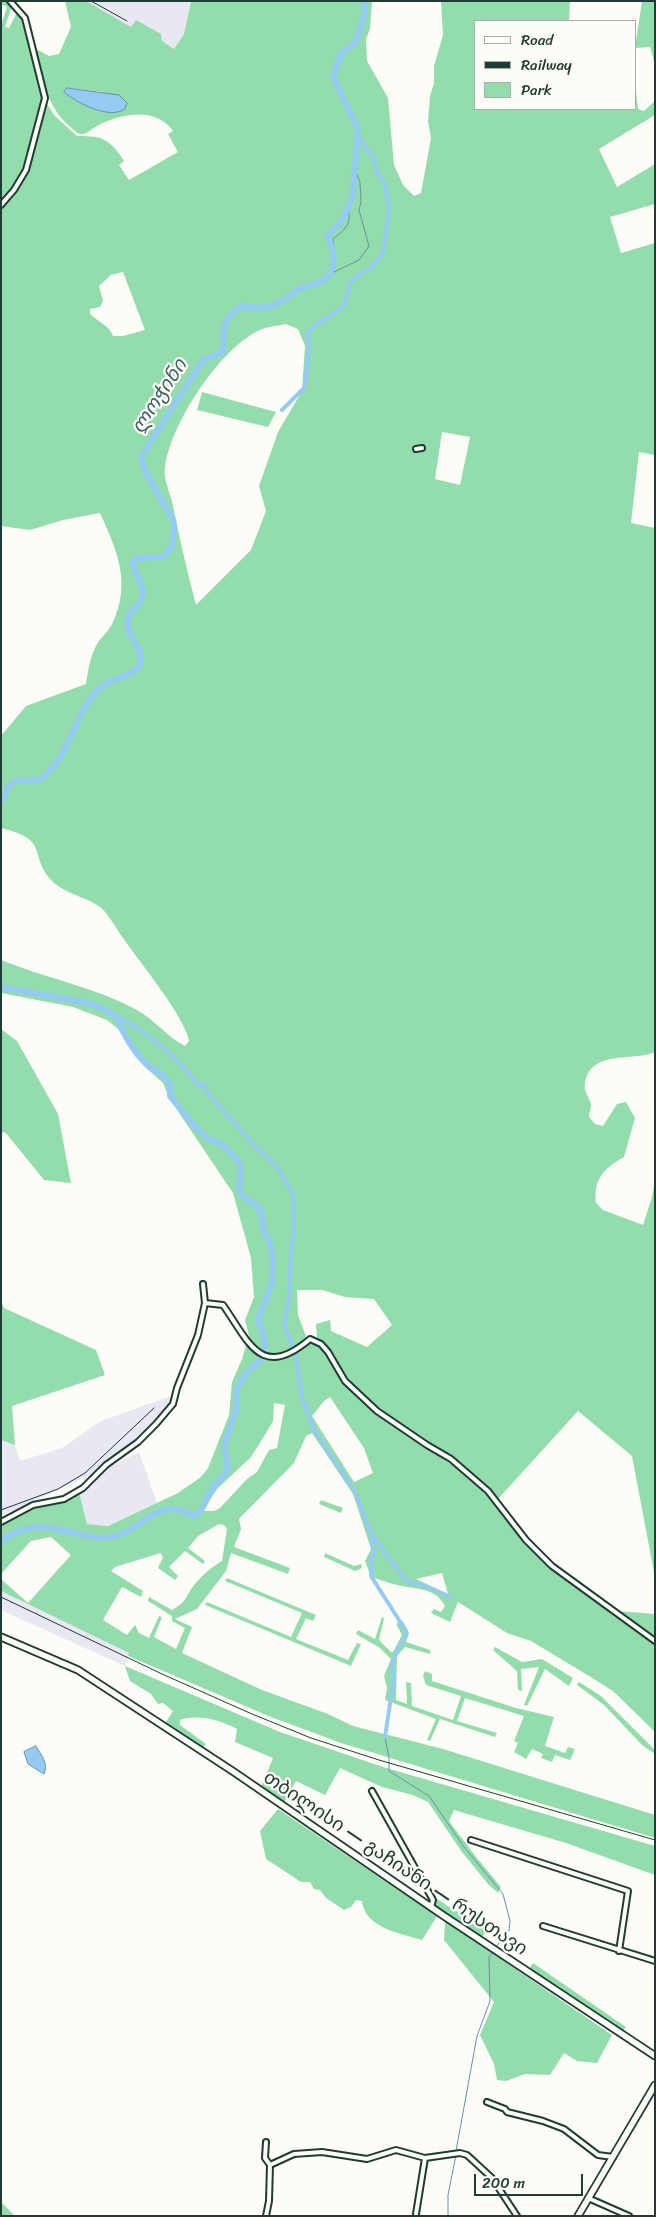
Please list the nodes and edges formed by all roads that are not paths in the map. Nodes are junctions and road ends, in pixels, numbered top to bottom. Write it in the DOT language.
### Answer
graph roads {
  1 [pos="10,1"];
  2 [pos="1,206"];
  3 [pos="422,448"];
  4 [pos="416,449"];
  5 [pos="203,1284"];
  6 [pos="205,1303"];
  7 [pos="1,1522"];
  8 [pos="1,1637"];
  9 [pos="655,1641"];
  10 [pos="372,1791"];
  11 [pos="471,1840"];
  12 [pos="431,1907"];
  13 [pos="543,1926"];
  14 [pos="619,1951"];
  15 [pos="655,1961"];
  16 [pos="655,2056"];
  17 [pos="655,2085"];
  18 [pos="487,2102"];
  19 [pos="266,2142"];
  20 [pos="613,2157"];
  21 [pos="424,2158"];
  22 [pos="270,2165"];
  23 [pos="588,2198"];
  24 [pos="416,2214"];
  25 [pos="266,2216"];
  26 [pos="517,2216"];
  27 [pos="578,2216"];
  28 [pos="629,2216"];
  1 -- 2 [label="street"];
  3 -- 4 [label="street"];
  5 -- 6 [label="street"];
  6 -- 7 [label="street"];
  6 -- 9 [label="street"];
  8 -- 12 [label="main road, თბილისი — გაჩიანი — რუსთავი"];
  10 -- 12 [label="street"];
  11 -- 14 [label="street"];
  12 -- 16 [label="main road, თბილისი — გაჩიანი — რუსთავი"];
  13 -- 14 [label="street"];
  14 -- 15 [label="street"];
  17 -- 20 [label="main road"];
  18 -- 20 [label="street"];
  19 -- 22 [label="street"];
  20 -- 23 [label="main road"];
  21 -- 22 [label="street"];
  21 -- 24 [label="street"];
  21 -- 26 [label="street"];
  22 -- 25 [label="street"];
  23 -- 27 [label="main road"];
  23 -- 28 [label="street"];
}
